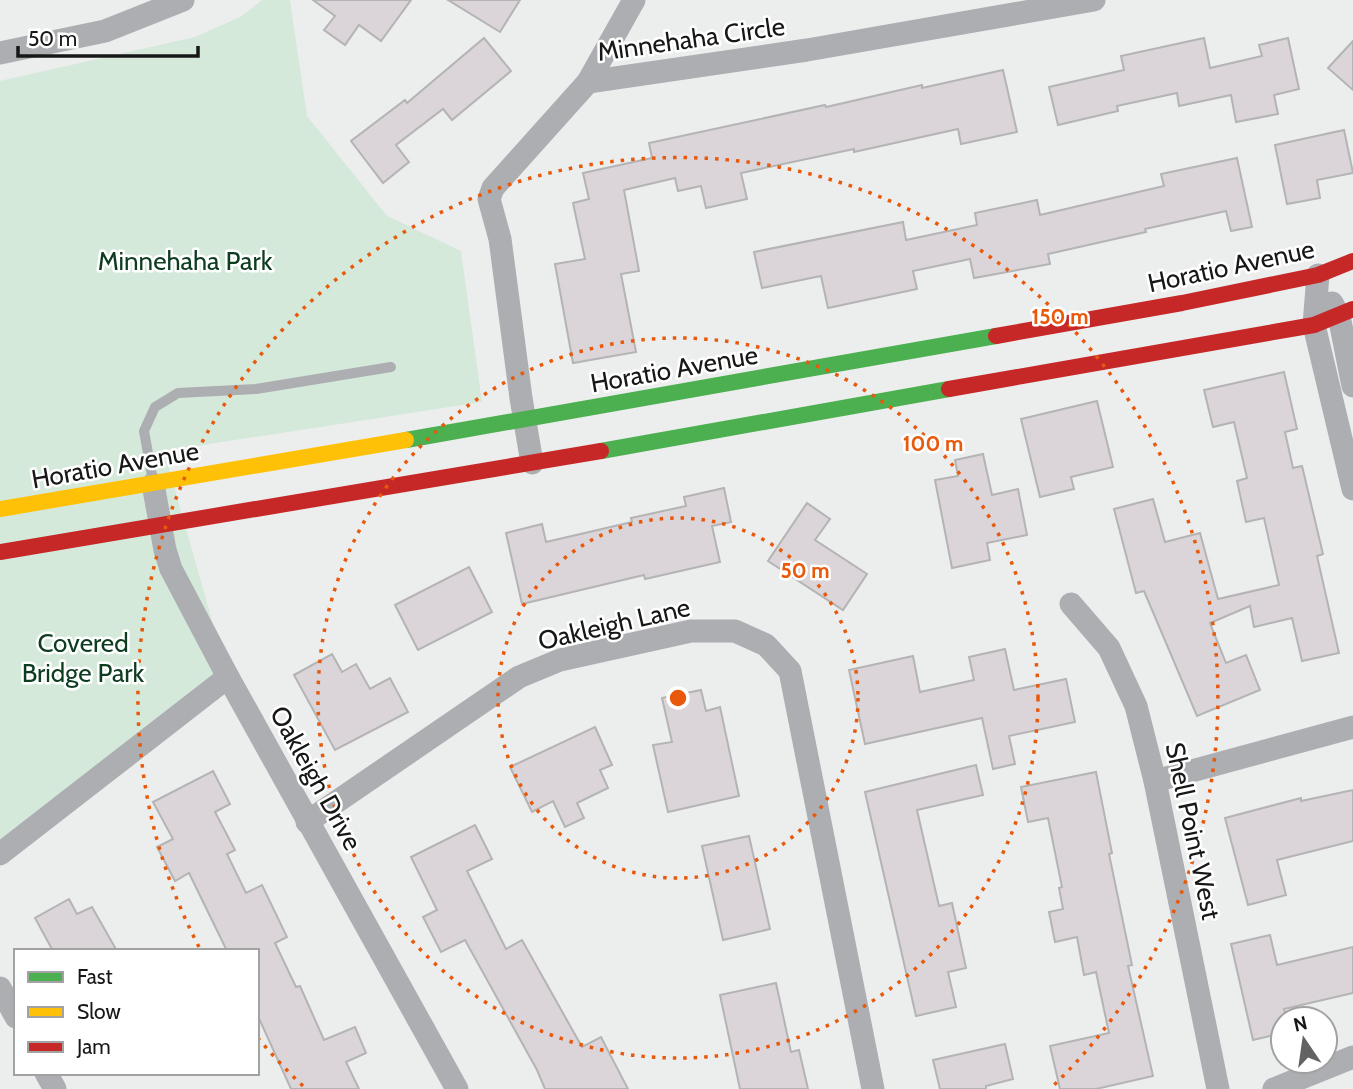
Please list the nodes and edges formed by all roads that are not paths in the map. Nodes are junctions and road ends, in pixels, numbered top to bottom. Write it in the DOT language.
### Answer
graph roads {
  1 [pos="183,0"];
  2 [pos="634,0"];
  3 [pos="1094,0"];
  4 [pos="0,53"];
  5 [pos="588,82"];
  6 [pos="1353,261"];
  7 [pos="1318,275"];
  8 [pos="1346,312"];
  9 [pos="1314,325"];
  10 [pos="391,367"];
  11 [pos="1353,386"];
  12 [pos="525,420"];
  13 [pos="532,463"];
  14 [pos="153,484"];
  15 [pos="1353,489"];
  16 [pos="0,509"];
  17 [pos="160,525"];
  18 [pos="0,552"];
  19 [pos="1071,604"];
  20 [pos="228,677"];
  21 [pos="1353,727"];
  22 [pos="1154,781"];
  23 [pos="307,822"];
  24 [pos="0,854"];
  25 [pos="0,988"];
  26 [pos="14,1013"];
  27 [pos="1353,1057"];
  28 [pos="457,1089"];
  29 [pos="873,1089"];
  30 [pos="1218,1089"];
  31 [pos="1274,1089"];
  1 -- 4 [label="street"];
  2 -- 5 [label="street"];
  3 -- 5 [label="street, Minnehaha Circle"];
  5 -- 12 [label="street, Minnehaha Circle"];
  6 -- 7 [label="main road, Horatio Avenue"];
  7 -- 8 [label="street"];
  7 -- 9 [label="street"];
  7 -- 12 [label="main road, Horatio Avenue"];
  8 -- 9 [label="main road"];
  8 -- 11 [label="street"];
  9 -- 13 [label="main road"];
  9 -- 15 [label="street"];
  10 -- 14 [label="lane"];
  12 -- 13 [label="street, Minnehaha Circle"];
  12 -- 14 [label="main road, Horatio Avenue"];
  13 -- 17 [label="main road"];
  14 -- 16 [label="main road, Horatio Avenue"];
  14 -- 17 [label="street, Oakleigh Drive"];
  17 -- 18 [label="main road"];
  17 -- 20 [label="street, Oakleigh Drive"];
  19 -- 22 [label="street, Shell Point West"];
  20 -- 23 [label="street, Oakleigh Drive"];
  20 -- 24 [label="street"];
  21 -- 22 [label="street"];
  22 -- 30 [label="street, Shell Point West"];
  23 -- 28 [label="street, Oakleigh Drive"];
  23 -- 29 [label="street, Oakleigh Lane"];
  25 -- 26 [label="street"];
  27 -- 31 [label="street"];
}
